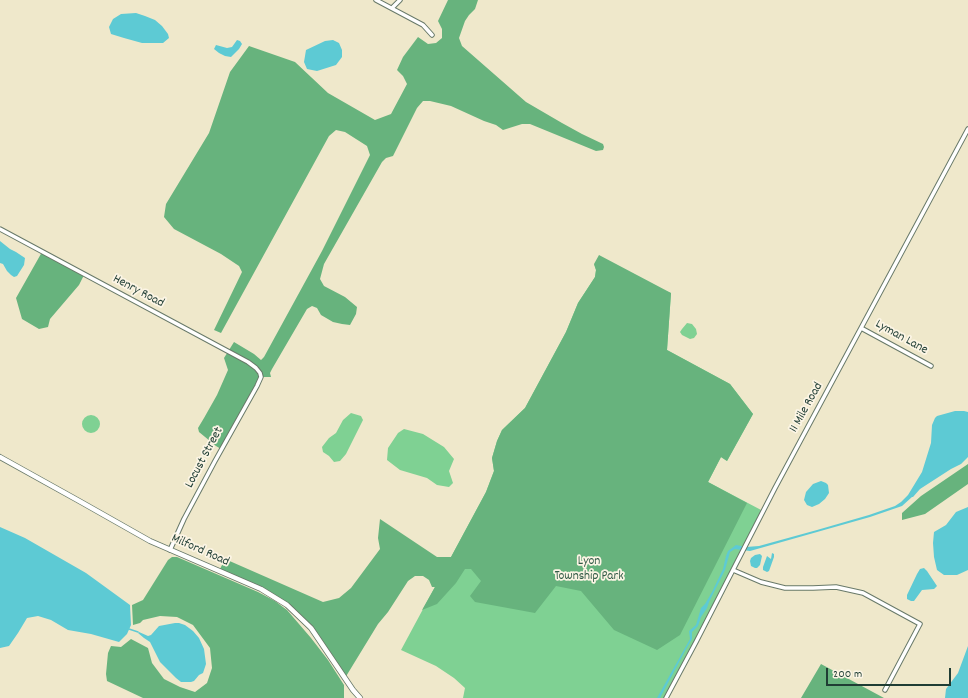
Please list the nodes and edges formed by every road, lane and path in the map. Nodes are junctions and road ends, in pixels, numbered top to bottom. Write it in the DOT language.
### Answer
graph roads {
  1 [pos="376,0"];
  2 [pos="400,0"];
  3 [pos="392,8"];
  4 [pos="432,35"];
  5 [pos="968,129"];
  6 [pos="0,229"];
  7 [pos="861,328"];
  8 [pos="931,366"];
  9 [pos="261,377"];
  10 [pos="0,457"];
  11 [pos="170,550"];
  12 [pos="732,570"];
  13 [pos="885,690"];
  14 [pos="360,698"];
  15 [pos="666,698"];
  1 -- 3 [label="street"];
  2 -- 3 [label="street"];
  3 -- 4 [label="street"];
  5 -- 7 [label="street, 11 Mile Road"];
  6 -- 9 [label="street, Henry Road"];
  7 -- 8 [label="street, Lyman Lane"];
  7 -- 12 [label="street, 11 Mile Road"];
  9 -- 11 [label="street, Locust Street"];
  10 -- 11 [label="street, Milford Road"];
  11 -- 14 [label="street, Milford Road"];
  12 -- 13 [label="street"];
  12 -- 15 [label="street, 11 Mile Road"];
}
